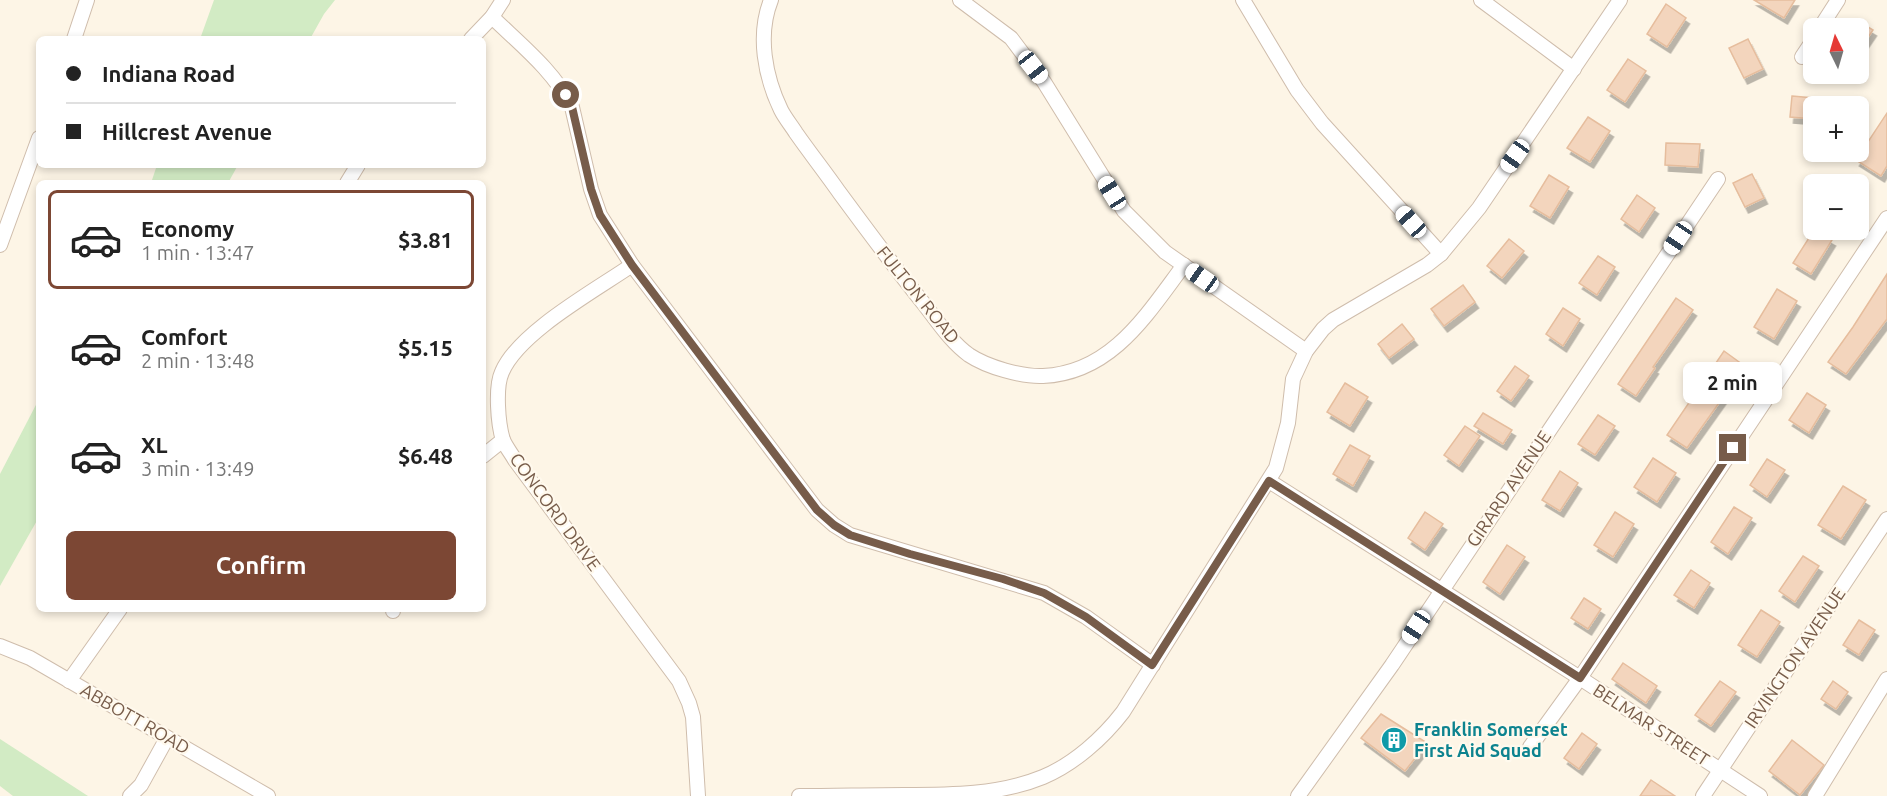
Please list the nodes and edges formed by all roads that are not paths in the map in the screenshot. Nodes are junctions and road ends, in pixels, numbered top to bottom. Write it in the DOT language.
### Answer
graph roads {
  1 [pos="87,0"];
  2 [pos="503,0"];
  3 [pos="771,0"];
  4 [pos="960,0"];
  5 [pos="1243,0"];
  6 [pos="1481,0"];
  7 [pos="1620,0"];
  8 [pos="1838,0"];
  9 [pos="492,17"];
  10 [pos="1826,18"];
  11 [pos="75,36"];
  12 [pos="474,36"];
  13 [pos="1574,69"];
  14 [pos="36,146"];
  15 [pos="1718,179"];
  16 [pos="1887,218"];
  17 [pos="0,245"];
  18 [pos="1441,254"];
  19 [pos="632,265"];
  20 [pos="1184,266"];
  21 [pos="1306,351"];
  22 [pos="503,440"];
  23 [pos="486,454"];
  24 [pos="1269,481"];
  25 [pos="1887,519"];
  26 [pos="1441,590"];
  27 [pos="118,612"];
  28 [pos="0,646"];
  29 [pos="1152,665"];
  30 [pos="1580,678"];
  31 [pos="1887,680"];
  32 [pos="69,681"];
  33 [pos="167,738"];
  34 [pos="1530,747"];
  35 [pos="1720,770"];
  36 [pos="130,796"];
  37 [pos="268,796"];
  38 [pos="698,796"];
  39 [pos="799,796"];
  40 [pos="931,796"];
  41 [pos="1298,796"];
  42 [pos="1703,796"];
  43 [pos="1760,796"];
  44 [pos="1815,796"];
  1 -- 11 [label="street"];
  2 -- 9 [label="street"];
  3 -- 20 [label="street, FULTON ROAD"];
  4 -- 20 [label="street"];
  5 -- 18 [label="street"];
  6 -- 13 [label="street"];
  7 -- 13 [label="street"];
  8 -- 10 [label="street"];
  9 -- 12 [label="street"];
  9 -- 19 [label="street"];
  13 -- 18 [label="street"];
  14 -- 17 [label="street"];
  15 -- 26 [label="street, GIRARD AVENUE"];
  16 -- 30 [label="street"];
  18 -- 21 [label="street"];
  19 -- 22 [label="street, CONCORD DRIVE"];
  19 -- 29 [label="street"];
  20 -- 21 [label="street"];
  21 -- 24 [label="street"];
  22 -- 23 [label="street"];
  22 -- 38 [label="street, CONCORD DRIVE"];
  24 -- 26 [label="street, BELMAR STREET"];
  24 -- 29 [label="street"];
  25 -- 35 [label="street, IRVINGTON AVENUE"];
  26 -- 30 [label="street, BELMAR STREET"];
  26 -- 41 [label="street, GIRARD AVENUE"];
  27 -- 32 [label="street"];
  28 -- 32 [label="street, ABBOTT ROAD"];
  29 -- 40 [label="street"];
  30 -- 34 [label="street"];
  30 -- 35 [label="street, BELMAR STREET"];
  31 -- 44 [label="street"];
  32 -- 33 [label="street, ABBOTT ROAD"];
  33 -- 36 [label="street"];
  33 -- 37 [label="street, ABBOTT ROAD"];
  35 -- 42 [label="street, IRVINGTON AVENUE"];
  35 -- 43 [label="street, BELMAR STREET"];
  39 -- 40 [label="street"];
}
